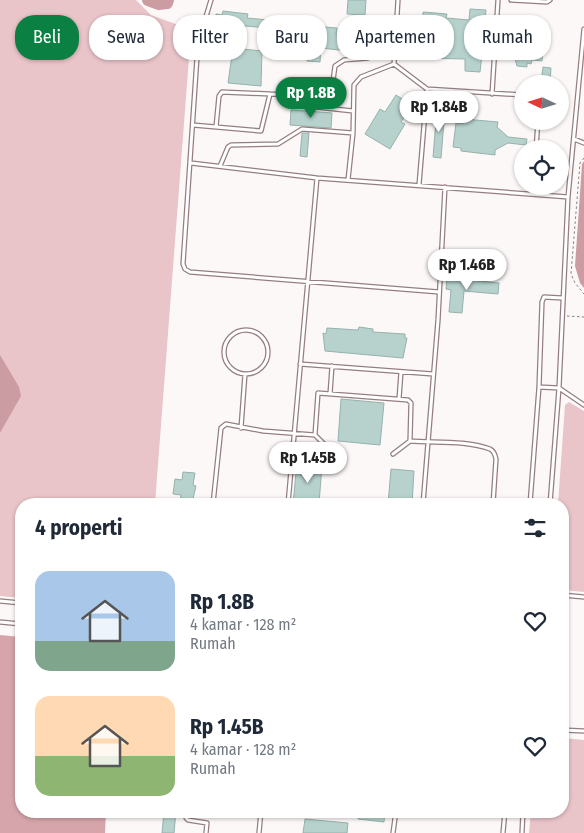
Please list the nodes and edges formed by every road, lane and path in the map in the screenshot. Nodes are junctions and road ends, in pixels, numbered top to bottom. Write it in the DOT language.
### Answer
graph roads {
  1 [pos="210,0"];
  2 [pos="398,0"];
  3 [pos="498,0"];
  4 [pos="511,0"];
  5 [pos="550,0"];
  6 [pos="584,29"];
  7 [pos="344,60"];
  8 [pos="582,63"];
  9 [pos="394,64"];
  10 [pos="427,89"];
  11 [pos="270,94"];
  12 [pos="492,94"];
  13 [pos="514,95"];
  14 [pos="307,106"];
  15 [pos="353,111"];
  16 [pos="192,125"];
  17 [pos="216,127"];
  18 [pos="353,133"];
  19 [pos="574,139"];
  20 [pos="584,143"];
  21 [pos="584,158"];
  22 [pos="191,163"];
  23 [pos="220,166"];
  24 [pos="317,178"];
  25 [pos="348,180"];
  26 [pos="419,185"];
  27 [pos="445,187"];
  28 [pos="514,192"];
  29 [pos="542,195"];
  30 [pos="568,198"];
  31 [pos="307,282"];
  32 [pos="439,292"];
  33 [pos="584,294"];
  34 [pos="562,298"];
  35 [pos="562,316"];
  36 [pos="584,317"];
  37 [pos="300,364"];
  38 [pos="332,366"];
  39 [pos="402,372"];
  40 [pos="245,374"];
  41 [pos="433,374"];
  42 [pos="539,387"];
  43 [pos="558,388"];
  44 [pos="330,394"];
  45 [pos="399,399"];
  46 [pos="584,405"];
  47 [pos="241,428"];
  48 [pos="294,433"];
  49 [pos="315,435"];
  50 [pos="410,441"];
  51 [pos="428,442"];
  52 [pos="327,447"];
  53 [pos="393,454"];
  54 [pos="214,498"];
  55 [pos="289,498"];
  56 [pos="423,498"];
  57 [pos="493,498"];
  58 [pos="530,498"];
  59 [pos="550,498"];
  60 [pos="569,596"];
  61 [pos="584,597"];
  62 [pos="0,601"];
  63 [pos="15,602"];
  64 [pos="0,622"];
  65 [pos="15,623"];
  66 [pos="569,730"];
  67 [pos="584,731"];
  68 [pos="186,818"];
  69 [pos="260,818"];
  70 [pos="395,818"];
  71 [pos="505,818"];
  72 [pos="523,818"];
  73 [pos="206,833"];
  74 [pos="259,833"];
  75 [pos="393,833"];
  76 [pos="504,833"];
  77 [pos="522,833"];
  1 -- 16 [label="lane"];
  2 -- 9 [label="lane"];
  3 -- 12 [label="lane"];
  4 -- 5 [label="lane"];
  6 -- 8 [label="lane"];
  7 -- 11 [label="lane"];
  8 -- 19 [label="lane"];
  9 -- 10 [label="lane"];
  9 -- 15 [label="lane"];
  10 -- 12 [label="lane"];
  10 -- 26 [label="lane"];
  11 -- 17 [label="lane"];
  11 -- 17 [label="lane"];
  12 -- 13 [label="lane"];
  14 -- 15 [label="lane"];
  15 -- 18 [label="lane"];
  16 -- 17 [label="lane"];
  16 -- 22 [label="lane"];
  18 -- 23 [label="lane"];
  18 -- 25 [label="lane"];
  19 -- 20 [label="lane"];
  19 -- 30 [label="lane"];
  21 -- 33 [label="path"];
  22 -- 23 [label="lane"];
  22 -- 31 [label="lane"];
  23 -- 24 [label="lane"];
  24 -- 25 [label="lane"];
  24 -- 31 [label="lane"];
  25 -- 26 [label="lane"];
  26 -- 27 [label="lane"];
  27 -- 28 [label="lane"];
  27 -- 32 [label="lane"];
  29 -- 30 [label="lane"];
  30 -- 34 [label="lane"];
  31 -- 32 [label="lane"];
  31 -- 37 [label="lane"];
  32 -- 41 [label="lane"];
  34 -- 35 [label="lane"];
  34 -- 42 [label="lane"];
  35 -- 36 [label="path"];
  35 -- 43 [label="lane"];
  37 -- 38 [label="lane"];
  37 -- 48 [label="lane"];
  38 -- 39 [label="lane"];
  38 -- 44 [label="lane"];
  39 -- 41 [label="lane"];
  39 -- 45 [label="lane"];
  40 -- 40 [label="lane"];
  40 -- 47 [label="lane"];
  41 -- 51 [label="lane"];
  42 -- 43 [label="lane"];
  42 -- 58 [label="lane"];
  43 -- 46 [label="lane"];
  43 -- 59 [label="lane"];
  44 -- 45 [label="lane"];
  44 -- 49 [label="lane"];
  45 -- 50 [label="lane"];
  47 -- 48 [label="lane"];
  47 -- 54 [label="lane"];
  48 -- 49 [label="lane"];
  48 -- 55 [label="lane"];
  49 -- 52 [label="lane"];
  50 -- 51 [label="lane"];
  50 -- 53 [label="lane"];
  51 -- 56 [label="lane"];
  51 -- 57 [label="lane"];
  60 -- 61 [label="lane"];
  62 -- 63 [label="lane"];
  64 -- 65 [label="lane"];
  66 -- 67 [label="lane"];
  68 -- 73 [label="lane"];
  69 -- 74 [label="lane"];
  70 -- 75 [label="lane"];
  71 -- 76 [label="lane"];
  72 -- 77 [label="lane"];
}
